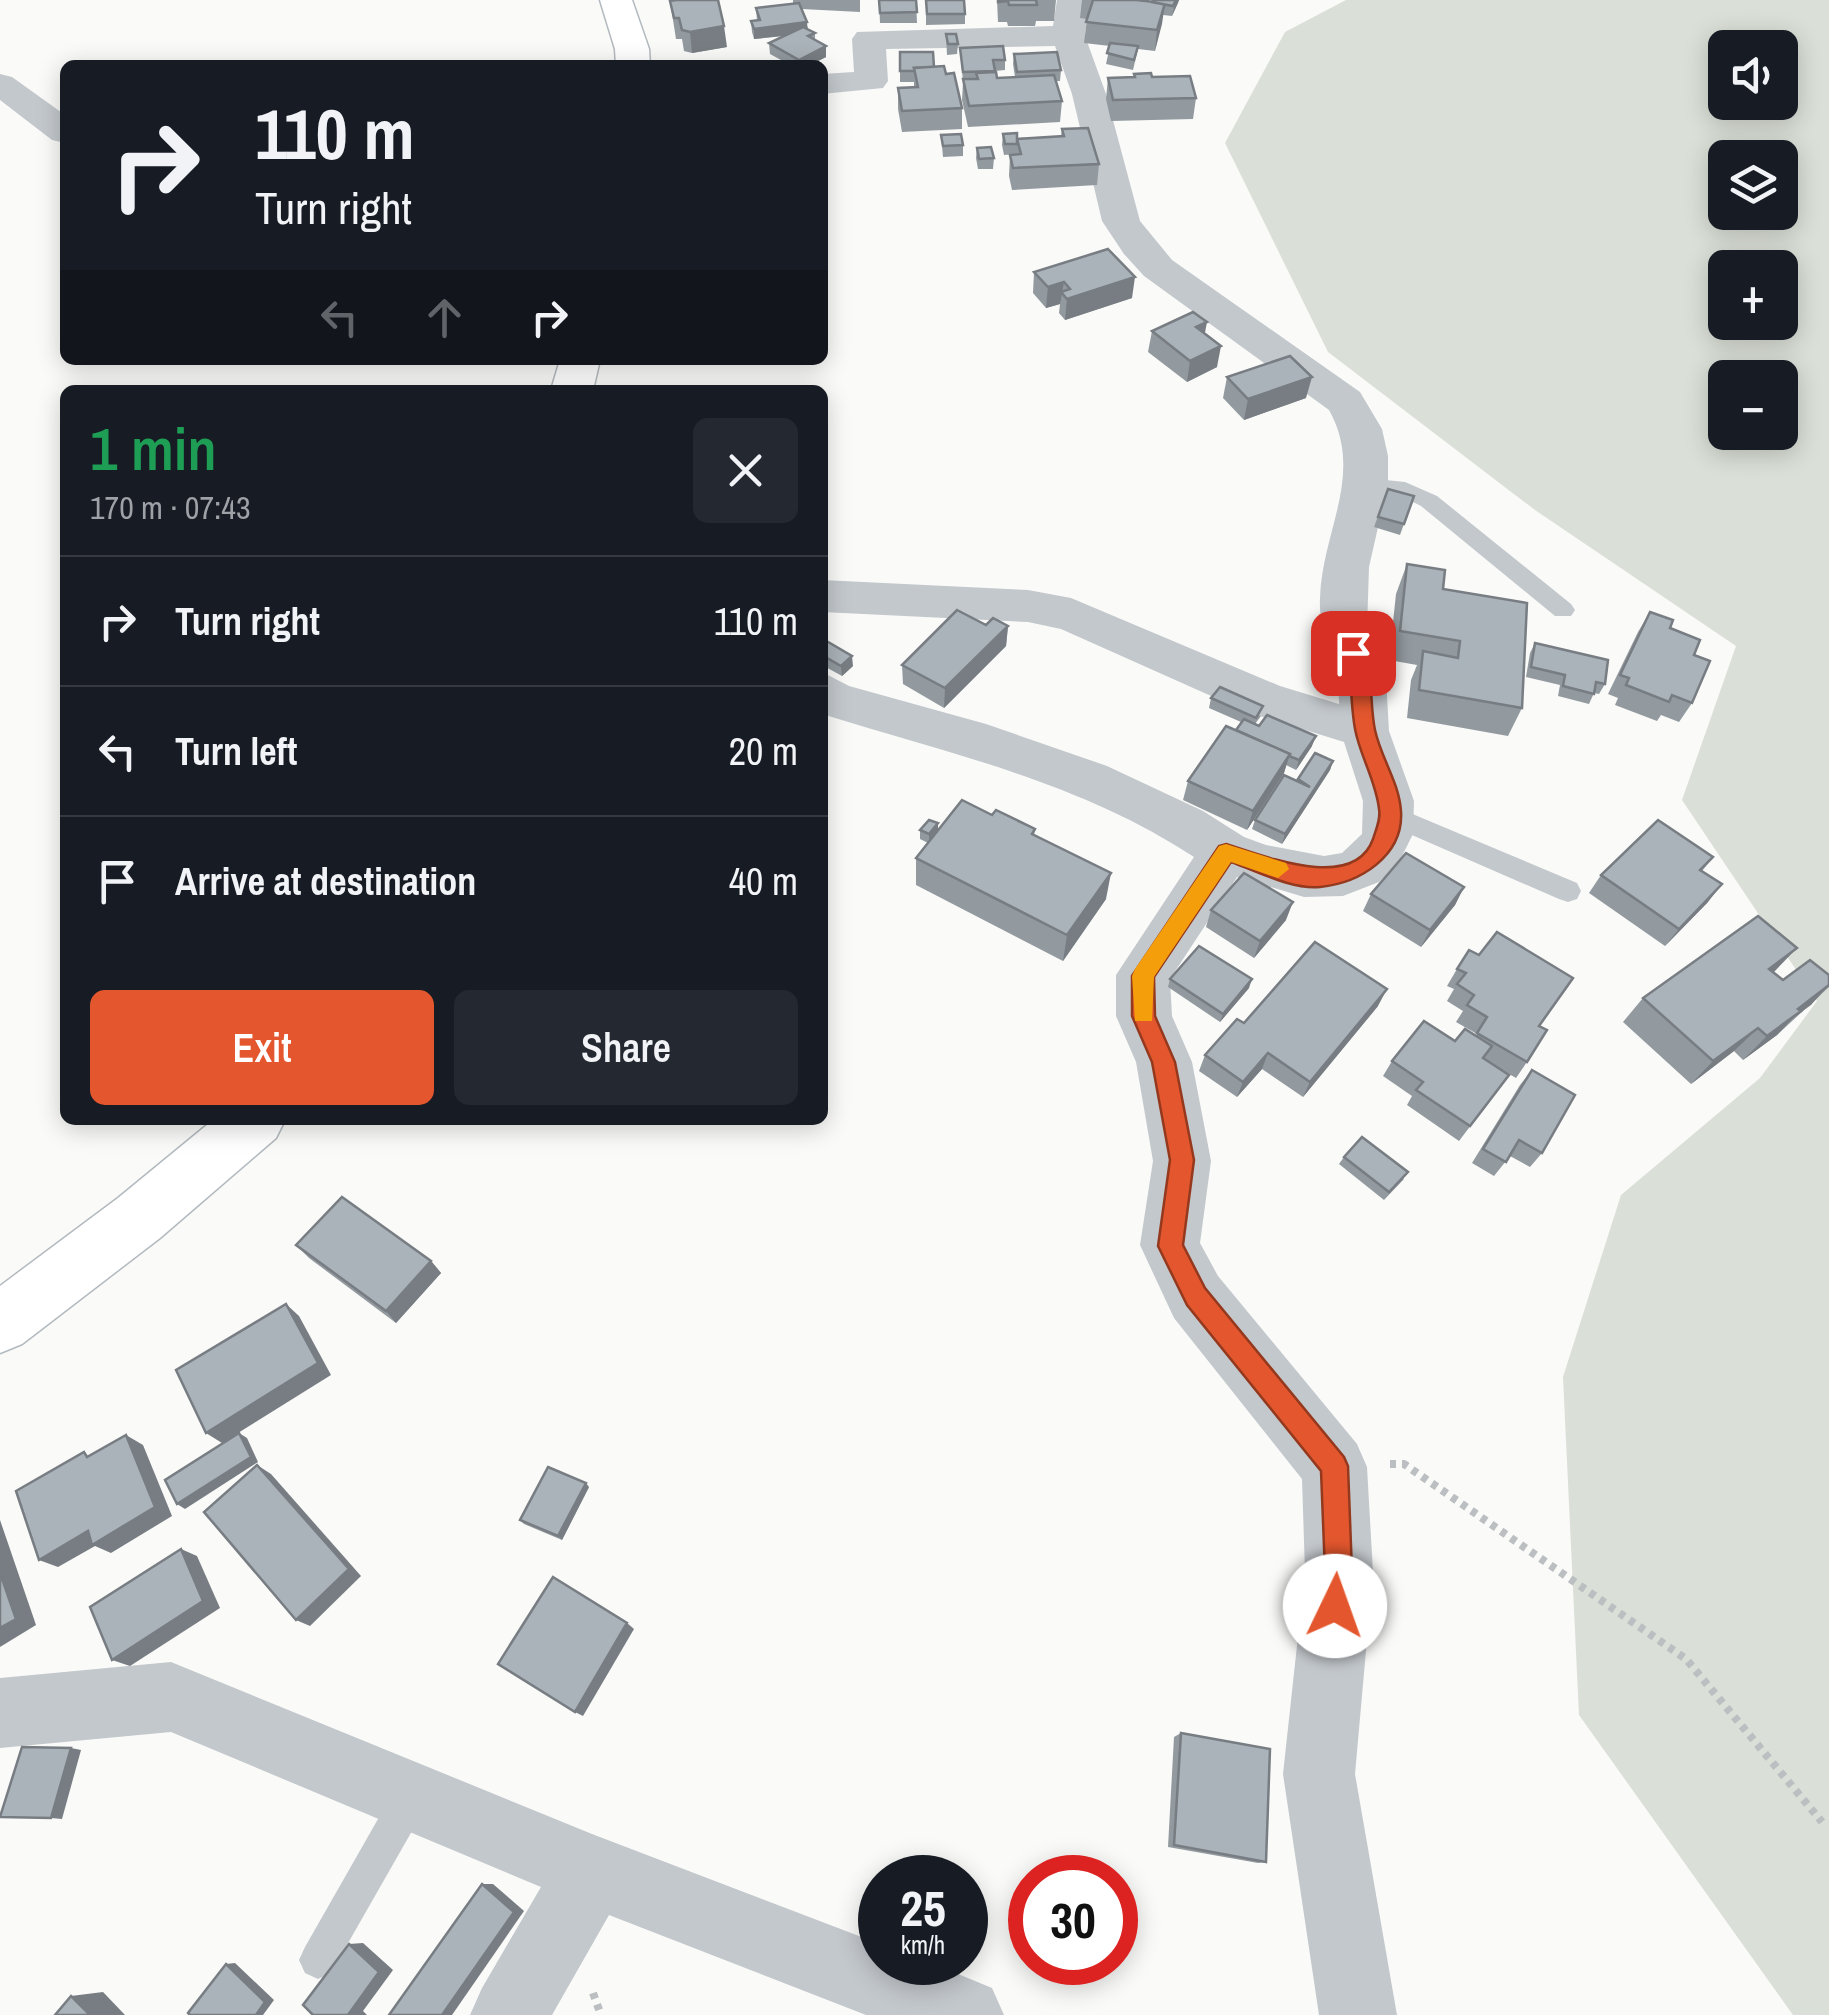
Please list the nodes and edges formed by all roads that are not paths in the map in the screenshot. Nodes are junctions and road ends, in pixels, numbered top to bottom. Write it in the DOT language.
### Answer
graph roads {
  1 [pos="616,0"];
  2 [pos="1071,18"];
  3 [pos="632,60"];
  4 [pos="0,84"];
  5 [pos="828,84"];
  6 [pos="60,128"];
  7 [pos="1366,486"];
  8 [pos="828,596"];
  9 [pos="1564,610"];
  10 [pos="828,695"];
  11 [pos="1365,730"];
  12 [pos="1391,815"];
  13 [pos="1226,852"];
  14 [pos="1568,891"];
  15 [pos="250,1125"];
  16 [pos="0,1323"];
  17 [pos="0,1712"];
  18 [pos="411,1796"];
  19 [pos="592,1871"];
  20 [pos="318,1960"];
  21 [pos="508,2015"];
  22 [pos="964,2015"];
  23 [pos="1358,2015"];
  1 -- 3 [label="main road"];
  2 -- 5 [label="street"];
  2 -- 7 [label="street"];
  4 -- 6 [label="street"];
  7 -- 9 [label="lane"];
  7 -- 11 [label="street"];
  8 -- 11 [label="street"];
  10 -- 13 [label="street"];
  11 -- 12 [label="street"];
  12 -- 13 [label="street"];
  12 -- 14 [label="lane"];
  13 -- 23 [label="street"];
  15 -- 16 [label="main road"];
  17 -- 18 [label="street"];
  18 -- 19 [label="street"];
  18 -- 20 [label="lane"];
  19 -- 21 [label="street"];
  19 -- 22 [label="street"];
}
